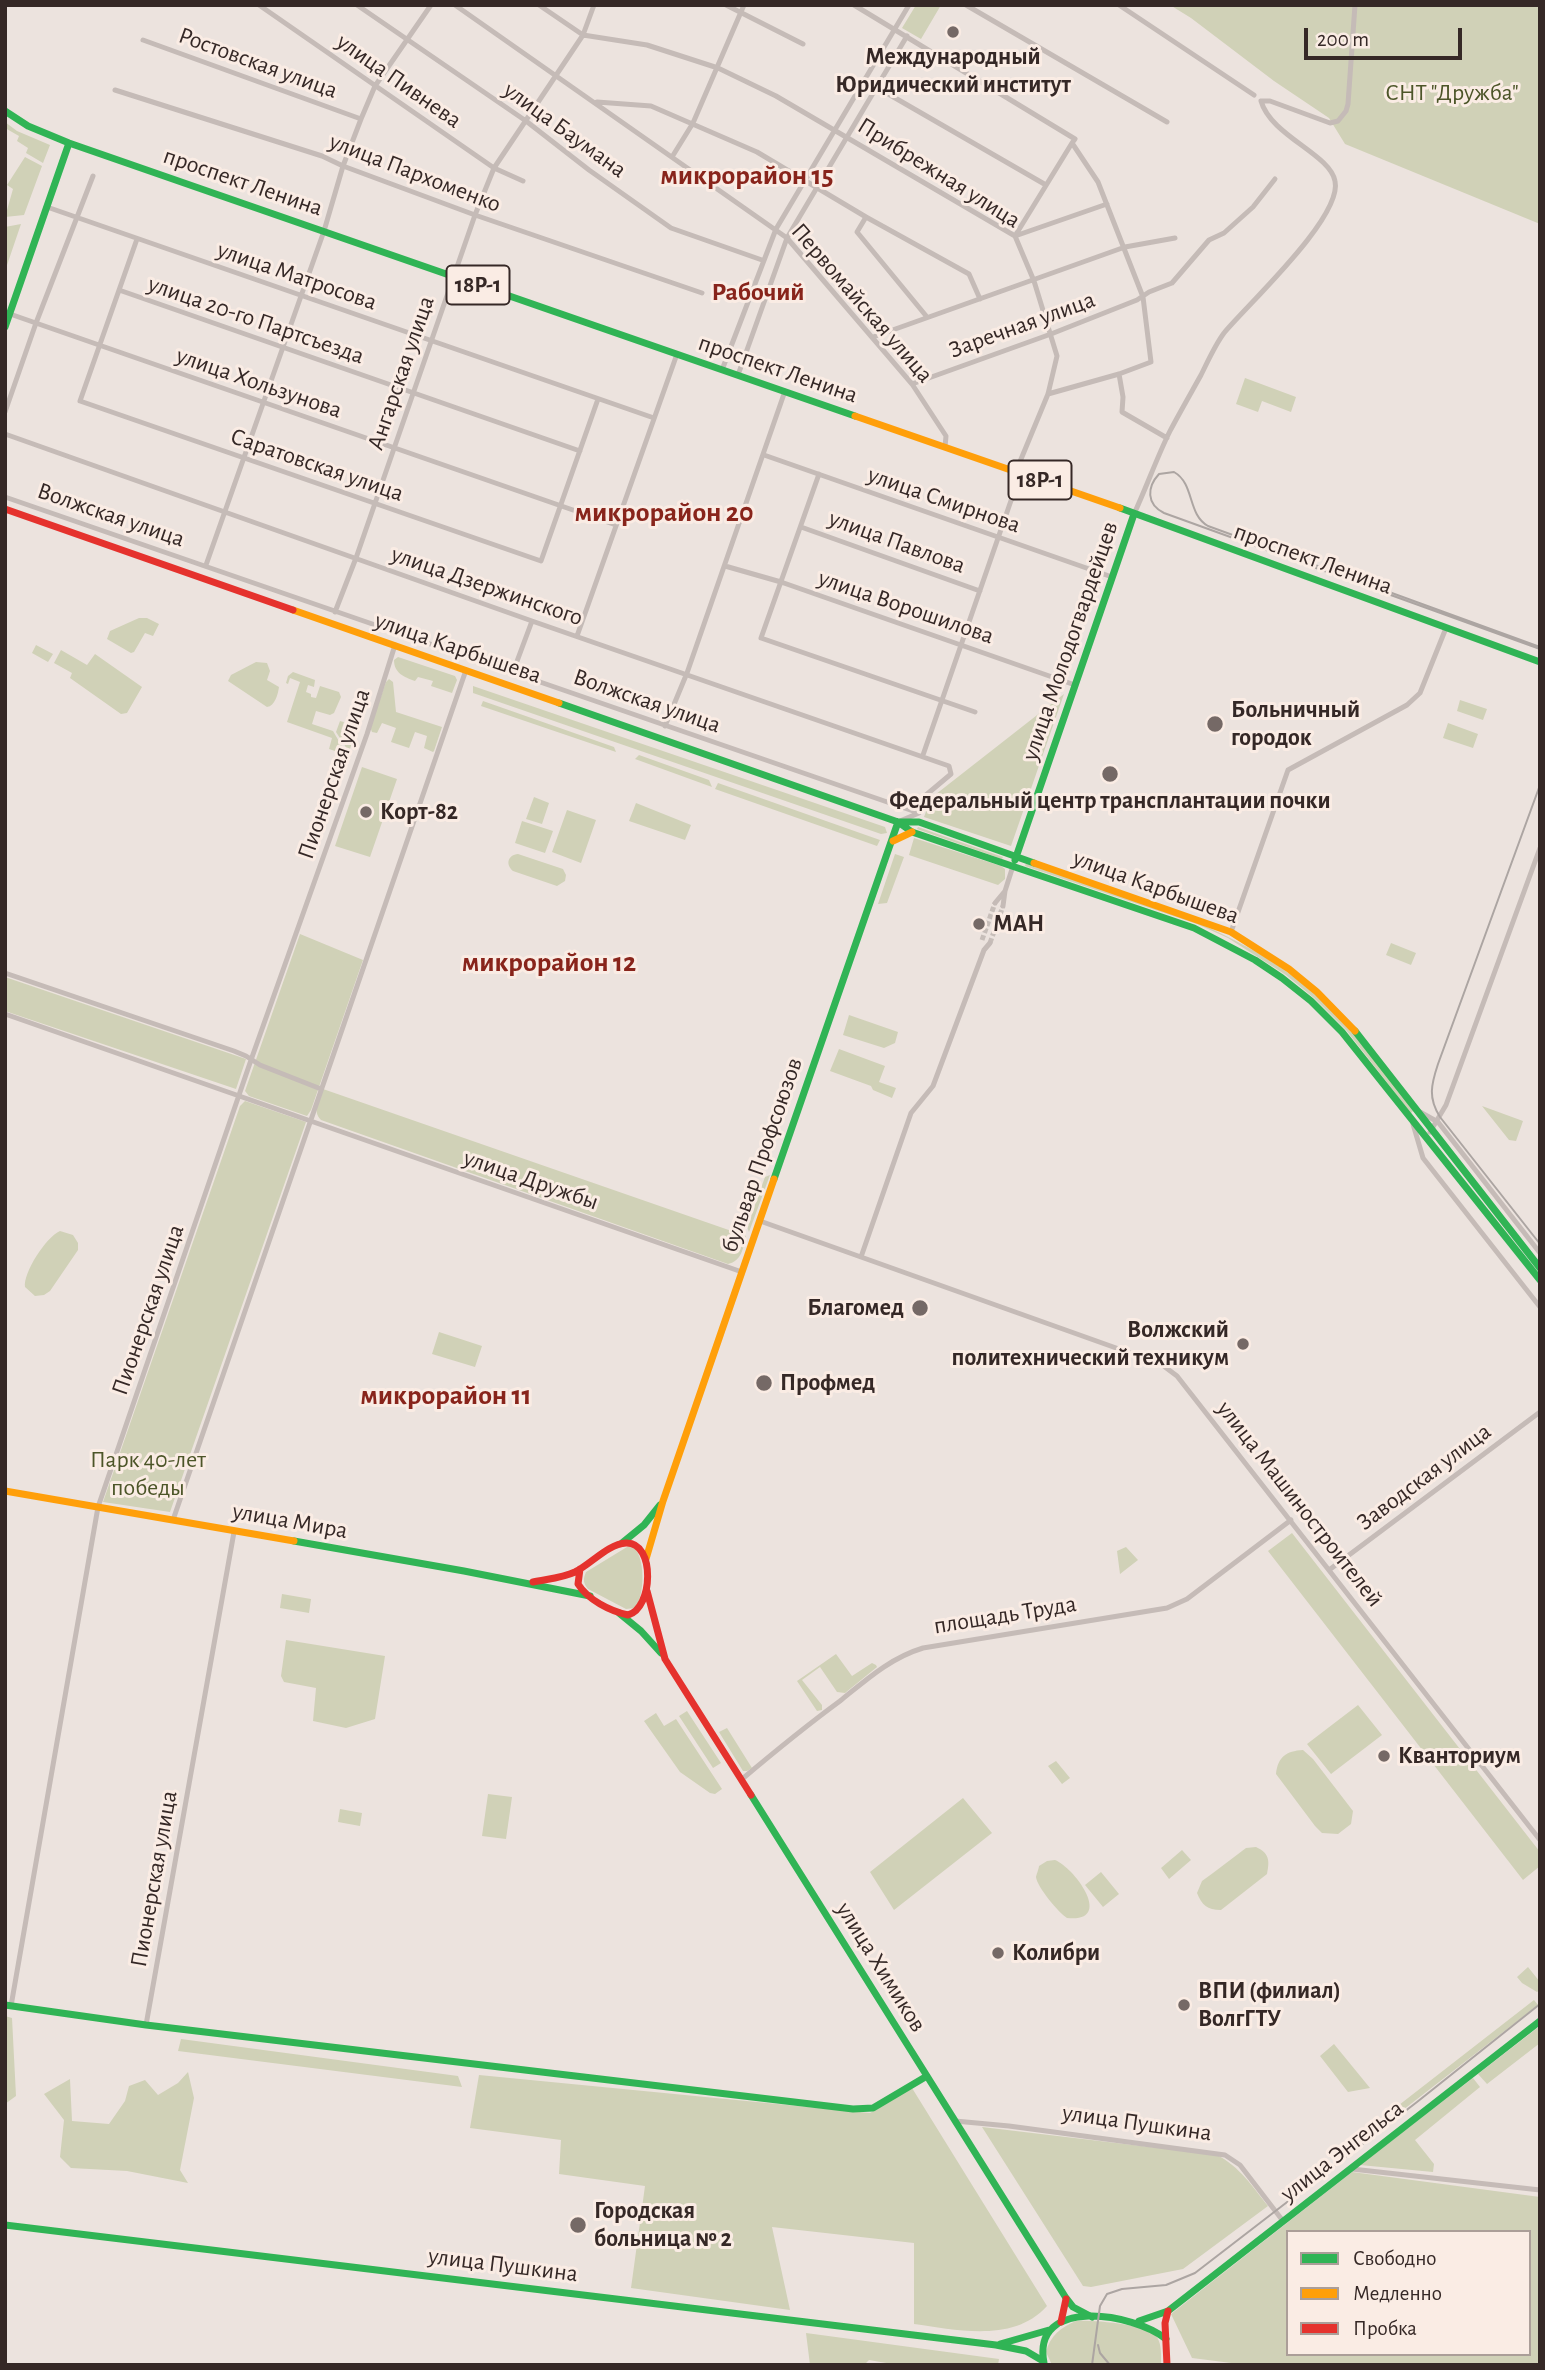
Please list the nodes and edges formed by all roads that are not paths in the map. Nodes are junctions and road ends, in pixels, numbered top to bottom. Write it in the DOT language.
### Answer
graph roads {
  1 [pos="259,5"];
  2 [pos="357,5"];
  3 [pos="431,5"];
  4 [pos="455,5"];
  5 [pos="539,5"];
  6 [pos="594,5"];
  7 [pos="726,5"];
  8 [pos="853,5"];
  9 [pos="909,5"];
  10 [pos="966,5"];
  11 [pos="1119,5"];
  12 [pos="1355,5"];
  13 [pos="743,9"];
  14 [pos="895,29"];
  15 [pos="583,35"];
  16 [pos="907,36"];
  17 [pos="143,40"];
  18 [pos="407,40"];
  19 [pos="803,44"];
  20 [pos="718,68"];
  21 [pos="557,76"];
  22 [pos="863,80"];
  23 [pos="375,86"];
  24 [pos="876,86"];
  25 [pos="115,90"];
  26 [pos="1254,95"];
  27 [pos="594,102"];
  28 [pos="5,111"];
  29 [pos="361,119"];
  30 [pos="526,121"];
  31 [pos="693,122"];
  32 [pos="1167,122"];
  33 [pos="834,129"];
  34 [pos="847,136"];
  35 [pos="69,143"];
  36 [pos="1072,143"];
  37 [pos="672,157"];
  38 [pos="343,166"];
  39 [pos="494,168"];
  40 [pos="93,176"];
  41 [pos="1275,179"];
  42 [pos="805,180"];
  43 [pos="523,181"];
  44 [pos="1046,185"];
  45 [pos="817,187"];
  46 [pos="1107,204"];
  47 [pos="47,207"];
  48 [pos="475,215"];
  49 [pos="76,217"];
  50 [pos="866,217"];
  51 [pos="776,229"];
  52 [pos="324,231"];
  53 [pos="1015,236"];
  54 [pos="787,238"];
  55 [pos="1175,238"];
  56 [pos="137,239"];
  57 [pos="1125,247"];
  58 [pos="762,260"];
  59 [pos="454,276"];
  60 [pos="1034,281"];
  61 [pos="119,290"];
  62 [pos="702,293"];
  63 [pos="301,296"];
  64 [pos="1143,297"];
  65 [pos="980,299"];
  66 [pos="10,314"];
  67 [pos="928,317"];
  68 [pos="36,323"];
  69 [pos="5,327"];
  70 [pos="1051,334"];
  71 [pos="873,337"];
  72 [pos="432,342"];
  73 [pos="100,346"];
  74 [pos="282,348"];
  75 [pos="677,354"];
  76 [pos="722,369"];
  77 [pos="1119,374"];
  78 [pos="738,375"];
  79 [pos="912,384"];
  80 [pos="785,391"];
  81 [pos="414,393"];
  82 [pos="1048,394"];
  83 [pos="598,399"];
  84 [pos="263,403"];
  85 [pos="5,412"];
  86 [pos="654,418"];
  87 [pos="5,434"];
  88 [pos="1168,435"];
  89 [pos="945,447"];
  90 [pos="393,448"];
  91 [pos="580,451"];
  92 [pos="764,455"];
  93 [pos="244,458"];
  94 [pos="1018,472"];
  95 [pos="819,474"];
  96 [pos="5,497"];
  97 [pos="374,503"];
  98 [pos="561,506"];
  99 [pos="5,509"];
  100 [pos="224,513"];
  101 [pos="1134,513"];
  102 [pos="616,525"];
  103 [pos="802,527"];
  104 [pos="999,538"];
  105 [pos="355,558"];
  106 [pos="206,565"];
  107 [pos="725,566"];
  108 [pos="1112,578"];
  109 [pos="781,582"];
  110 [pos="980,591"];
  111 [pos="335,612"];
  112 [pos="533,621"];
  113 [pos="1446,628"];
  114 [pos="577,636"];
  115 [pos="395,645"];
  116 [pos="961,645"];
  117 [pos="1540,662"];
  118 [pos="466,670"];
  119 [pos="513,672"];
  120 [pos="687,673"];
  121 [pos="1075,685"];
  122 [pos="942,700"];
  123 [pos="975,712"];
  124 [pos="665,726"];
  125 [pos="923,755"];
  126 [pos="919,813"];
  127 [pos="898,822"];
  128 [pos="912,832"];
  129 [pos="893,841"];
  130 [pos="1540,848"];
  131 [pos="1016,857"];
  132 [pos="1013,866"];
  133 [pos="1005,891"];
  134 [pos="995,903"];
  135 [pos="1003,906"];
  136 [pos="1231,932"];
  137 [pos="982,940"];
  138 [pos="990,943"];
  139 [pos="984,950"];
  140 [pos="5,973"];
  141 [pos="5,1014"];
  142 [pos="251,1060"];
  143 [pos="321,1089"];
  144 [pos="240,1096"];
  145 [pos="1420,1112"];
  146 [pos="1412,1119"];
  147 [pos="309,1121"];
  148 [pos="1437,1122"];
  149 [pos="1429,1133"];
  150 [pos="760,1221"];
  151 [pos="1540,1253"];
  152 [pos="861,1256"];
  153 [pos="1540,1268"];
  154 [pos="742,1272"];
  155 [pos="1540,1280"];
  156 [pos="1540,1307"];
  157 [pos="1540,1412"];
  158 [pos="5,1491"];
  159 [pos="663,1501"];
  160 [pos="98,1507"];
  161 [pos="173,1520"];
  162 [pos="1291,1520"];
  163 [pos="234,1532"];
  164 [pos="621,1544"];
  165 [pos="646,1559"];
  166 [pos="580,1569"];
  167 [pos="1329,1570"];
  168 [pos="526,1583"];
  169 [pos="647,1591"];
  170 [pos="590,1596"];
  171 [pos="616,1611"];
  172 [pos="664,1656"];
  173 [pos="741,1780"];
  174 [pos="1540,1840"];
  175 [pos="8,2006"];
  176 [pos="1540,2021"];
  177 [pos="146,2025"];
  178 [pos="927,2076"];
  179 [pos="955,2121"];
  180 [pos="1349,2169"];
  181 [pos="1540,2190"];
  182 [pos="1283,2221"];
  183 [pos="5,2225"];
  184 [pos="1066,2298"];
  185 [pos="1168,2311"];
  186 [pos="1092,2317"];
  187 [pos="1139,2321"];
  188 [pos="1061,2322"];
  189 [pos="1052,2329"];
  190 [pos="1166,2339"];
  191 [pos="996,2345"];
  192 [pos="1167,2362"];
  193 [pos="1045,2363"];
  194 [pos="1176,2365"];
  1 -- 23 [label="street, улица Пивнева"];
  2 -- 18 [label="street, улица Баумана"];
  3 -- 18 [label="street"];
  4 -- 21 [label="street, Первомайская улица"];
  5 -- 15 [label="street, Прибрежная улица"];
  6 -- 15 [label="street, Ангарская улица"];
  7 -- 13 [label="street"];
  8 -- 14 [label="street"];
  9 -- 14 [label="street"];
  10 -- 32 [label="street"];
  11 -- 26 [label="street"];
  12 -- 88 [label="street, улица Молодогвардейцев"];
  13 -- 19 [label="street"];
  13 -- 20 [label="street"];
  14 -- 16 [label="street"];
  14 -- 22 [label="street"];
  15 -- 20 [label="street, Прибрежная улица"];
  15 -- 21 [label="street, Ангарская улица"];
  16 -- 24 [label="street"];
  16 -- 36 [label="street"];
  17 -- 29 [label="street, Ростовская улица"];
  18 -- 23 [label="street"];
  18 -- 30 [label="street, улица Баумана"];
  20 -- 31 [label="street"];
  20 -- 33 [label="street, Прибрежная улица"];
  21 -- 27 [label="street, Первомайская улица"];
  21 -- 30 [label="street, Ангарская улица"];
  22 -- 24 [label="street"];
  22 -- 33 [label="street"];
  23 -- 29 [label="street"];
  23 -- 39 [label="street, улица Пивнева"];
  24 -- 34 [label="street"];
  24 -- 44 [label="street"];
  25 -- 38 [label="street, улица Пархоменко"];
  27 -- 31 [label="street"];
  27 -- 37 [label="street, Первомайская улица"];
  28 -- 35 [label="street, проспект Ленина / 18Р-1"];
  29 -- 38 [label="street"];
  30 -- 39 [label="street, Ангарская улица"];
  30 -- 58 [label="street, улица Баумана"];
  31 -- 37 [label="street"];
  31 -- 42 [label="street"];
  33 -- 34 [label="street, Прибрежная улица"];
  33 -- 42 [label="street"];
  34 -- 45 [label="street"];
  34 -- 53 [label="street, Прибрежная улица"];
  35 -- 47 [label="street"];
  35 -- 52 [label="street, проспект Ленина / 18Р-1"];
  36 -- 44 [label="street"];
  36 -- 46 [label="street"];
  37 -- 51 [label="street, Первомайская улица"];
  38 -- 48 [label="street, улица Пархоменко"];
  38 -- 52 [label="street"];
  39 -- 43 [label="street, улица Пивнева"];
  39 -- 48 [label="street, Ангарская улица"];
  40 -- 49 [label="street"];
  41 -- 64 [label="street, Заречная улица"];
  42 -- 45 [label="street"];
  42 -- 51 [label="street"];
  44 -- 53 [label="street"];
  45 -- 50 [label="street"];
  45 -- 54 [label="street"];
  46 -- 53 [label="street"];
  46 -- 57 [label="street"];
  47 -- 49 [label="street, улица Матросова"];
  47 -- 66 [label="street"];
  48 -- 59 [label="street, Ангарская улица"];
  48 -- 62 [label="street, улица Пархоменко"];
  49 -- 56 [label="street, улица Матросова"];
  49 -- 68 [label="street"];
  50 -- 65 [label="street"];
  50 -- 67 [label="street"];
  51 -- 54 [label="street, Первомайская улица"];
  51 -- 58 [label="street"];
  52 -- 59 [label="street, проспект Ленина / 18Р-1"];
  52 -- 63 [label="street"];
  53 -- 60 [label="street, Прибрежная улица"];
  54 -- 71 [label="street, Первомайская улица"];
  54 -- 78 [label="street"];
  55 -- 57 [label="street"];
  56 -- 61 [label="street"];
  56 -- 63 [label="street, улица Матросова"];
  57 -- 60 [label="street"];
  57 -- 64 [label="street"];
  58 -- 76 [label="street"];
  59 -- 72 [label="street, Ангарская улица"];
  59 -- 75 [label="street, проспект Ленина / 18Р-1"];
  60 -- 65 [label="street"];
  60 -- 70 [label="street, Прибрежная улица"];
  61 -- 73 [label="street"];
  61 -- 74 [label="street, улица 20-го Партсъезда"];
  63 -- 72 [label="street, улица Матросова"];
  63 -- 74 [label="street"];
  64 -- 70 [label="street, Заречная улица"];
  64 -- 77 [label="street"];
  65 -- 67 [label="street"];
  66 -- 68 [label="street, улица Хользунова"];
  66 -- 69 [label="street"];
  67 -- 71 [label="street"];
  68 -- 73 [label="street, улица Хользунова"];
  68 -- 85 [label="street"];
  70 -- 79 [label="street, Заречная улица"];
  70 -- 82 [label="street, Прибрежная улица"];
  71 -- 79 [label="street, Первомайская улица"];
  72 -- 81 [label="street, Ангарская улица"];
  72 -- 83 [label="street, улица Матросова"];
  73 -- 84 [label="street, улица Хользунова"];
  73 -- 93 [label="street, Саратовская улица"];
  74 -- 81 [label="street, улица 20-го Партсъезда"];
  74 -- 84 [label="street"];
  75 -- 76 [label="street, проспект Ленина / 18Р-1"];
  75 -- 86 [label="street"];
  76 -- 78 [label="street, проспект Ленина / 18Р-1"];
  77 -- 82 [label="street"];
  77 -- 88 [label="street"];
  78 -- 80 [label="street, проспект Ленина / 18Р-1"];
  79 -- 89 [label="street, Первомайская улица"];
  80 -- 89 [label="street, проспект Ленина / 18Р-1"];
  80 -- 92 [label="street"];
  81 -- 90 [label="street, Ангарская улица"];
  81 -- 91 [label="street, улица 20-го Партсъезда"];
  82 -- 94 [label="street, Прибрежная улица"];
  83 -- 86 [label="street, улица Матросова"];
  83 -- 91 [label="street"];
  84 -- 90 [label="street, улица Хользунова"];
  84 -- 93 [label="street"];
  86 -- 102 [label="street"];
  87 -- 100 [label="street, улица Дзержинского"];
  88 -- 101 [label="street, улица Молодогвардейцев"];
  89 -- 94 [label="street, проспект Ленина / 18Р-1"];
  90 -- 97 [label="street, Ангарская улица"];
  90 -- 98 [label="street, улица Хользунова"];
  91 -- 98 [label="street"];
  92 -- 95 [label="street, улица Смирнова"];
  92 -- 107 [label="street"];
  93 -- 97 [label="street, Саратовская улица"];
  93 -- 100 [label="street"];
  94 -- 101 [label="street, проспект Ленина / 18Р-1"];
  94 -- 104 [label="street, Прибрежная улица"];
  95 -- 103 [label="street"];
  95 -- 104 [label="street, улица Смирнова"];
  96 -- 106 [label="street, Волжская улица"];
  97 -- 98 [label="street, Саратовская улица"];
  97 -- 105 [label="street, Ангарская улица"];
  98 -- 102 [label="street, улица Хользунова"];
  99 -- 115 [label="street, улица Карбышева"];
  100 -- 105 [label="street, улица Дзержинского"];
  100 -- 106 [label="street"];
  101 -- 108 [label="street, улица Молодогвардейцев"];
  101 -- 113 [label="street, проспект Ленина / 18Р-1"];
  102 -- 114 [label="street"];
  103 -- 109 [label="street"];
  103 -- 110 [label="street, улица Павлова"];
  104 -- 108 [label="street, улица Смирнова"];
  104 -- 110 [label="street, Прибрежная улица"];
  105 -- 111 [label="street, Ангарская улица"];
  105 -- 112 [label="street, улица Дзержинского"];
  106 -- 111 [label="street, Волжская улица"];
  107 -- 109 [label="street, улица Ворошилова"];
  107 -- 120 [label="street"];
  108 -- 121 [label="street, улица Молодогвардейцев"];
  109 -- 116 [label="street, улица Ворошилова"];
  109 -- 122 [label="street"];
  110 -- 116 [label="street, Прибрежная улица"];
  111 -- 119 [label="street, Волжская улица"];
  112 -- 114 [label="street, улица Дзержинского"];
  112 -- 119 [label="street"];
  113 -- 117 [label="street, проспект Ленина / 18Р-1"];
  113 -- 136 [label="street"];
  114 -- 120 [label="street, улица Дзержинского"];
  115 -- 118 [label="street, улица Карбышева"];
  115 -- 142 [label="street, Пионерская улица"];
  116 -- 121 [label="street, улица Ворошилова"];
  116 -- 122 [label="street, Прибрежная улица"];
  118 -- 127 [label="street, улица Карбышева"];
  118 -- 143 [label="street"];
  119 -- 124 [label="street, Волжская улица"];
  120 -- 124 [label="street"];
  120 -- 125 [label="street, улица Дзержинского"];
  121 -- 131 [label="street, улица Молодогвардейцев"];
  122 -- 123 [label="street"];
  122 -- 125 [label="street, Прибрежная улица"];
  124 -- 126 [label="street, Волжская улица"];
  125 -- 126 [label="street, улица Дзержинского"];
  126 -- 127 [label="street"];
  127 -- 128 [label="street, улица Карбышева"];
  127 -- 129 [label="street, бульвар Профсоюзов"];
  127 -- 131 [label="street, улица Карбышева"];
  128 -- 129 [label="street"];
  128 -- 132 [label="street, улица Карбышева"];
  129 -- 150 [label="street, бульвар Профсоюзов"];
  130 -- 148 [label="street"];
  131 -- 132 [label="street, улица Молодогвардейцев"];
  131 -- 136 [label="street, улица Карбышева"];
  132 -- 133 [label="street"];
  132 -- 146 [label="street, улица Карбышева"];
  133 -- 134 [label="street"];
  133 -- 135 [label="street"];
  136 -- 145 [label="street, улица Карбышева"];
  137 -- 139 [label="street"];
  138 -- 139 [label="street"];
  139 -- 152 [label="street"];
  140 -- 142 [label="street"];
  141 -- 144 [label="street"];
  142 -- 143 [label="street"];
  142 -- 144 [label="street, Пионерская улица"];
  143 -- 147 [label="street"];
  144 -- 147 [label="street, улица Дружбы"];
  144 -- 160 [label="street, Пионерская улица"];
  145 -- 148 [label="street, улица Карбышева"];
  145 -- 149 [label="street, улица Карбышева"];
  146 -- 149 [label="street, улица Карбышева"];
  146 -- 156 [label="street, улица Карбышева"];
  147 -- 154 [label="street, улица Дружбы"];
  147 -- 161 [label="street"];
  148 -- 149 [label="street"];
  148 -- 151 [label="street, улица Карбышева"];
  149 -- 153 [label="street, улица Карбышева"];
  149 -- 155 [label="street, улица Карбышева"];
  150 -- 152 [label="street, улица Машиностроителей"];
  150 -- 154 [label="street, бульвар Профсоюзов"];
  152 -- 162 [label="street, улица Машиностроителей"];
  154 -- 159 [label="street, бульвар Профсоюзов"];
  157 -- 167 [label="street, Заводская улица"];
  158 -- 160 [label="street, улица Мира"];
  159 -- 164 [label="street, бульвар Профсоюзов"];
  159 -- 165 [label="street, бульвар Профсоюзов"];
  160 -- 161 [label="street, улица Мира"];
  160 -- 175 [label="street, Пионерская улица"];
  161 -- 163 [label="street, улица Мира"];
  162 -- 167 [label="street, улица Машиностроителей"];
  162 -- 173 [label="street, площадь Труда"];
  163 -- 168 [label="street, улица Мира"];
  163 -- 177 [label="street, Пионерская улица"];
  164 -- 165 [label="street"];
  164 -- 166 [label="street"];
  165 -- 169 [label="street"];
  166 -- 168 [label="street, улица Мира"];
  166 -- 170 [label="street"];
  167 -- 174 [label="street, улица Машиностроителей"];
  168 -- 170 [label="street, улица Мира"];
  169 -- 171 [label="street"];
  169 -- 172 [label="street, улица Химиков"];
  170 -- 171 [label="street"];
  171 -- 172 [label="street, улица Химиков"];
  172 -- 173 [label="street, улица Химиков"];
  173 -- 178 [label="street, улица Химиков"];
  175 -- 177 [label="street"];
  176 -- 180 [label="street, улица Энгельса"];
  177 -- 178 [label="street"];
  178 -- 179 [label="street, улица Химиков"];
  179 -- 182 [label="street, улица Пушкина"];
  179 -- 184 [label="street, улица Химиков"];
  180 -- 181 [label="street"];
  180 -- 182 [label="street, улица Энгельса"];
  182 -- 185 [label="street, улица Энгельса"];
  183 -- 191 [label="street, улица Пушкина"];
  184 -- 186 [label="street, улица Химиков"];
  184 -- 188 [label="street"];
  185 -- 187 [label="street, улица Энгельса"];
  185 -- 190 [label="street"];
  186 -- 187 [label="street, улица Пушкина"];
  186 -- 188 [label="street, улица Пушкина"];
  187 -- 190 [label="street, улица Пушкина"];
  188 -- 189 [label="street, улица Пушкина"];
  189 -- 191 [label="street, улица Пушкина"];
  189 -- 193 [label="street, улица Пушкина"];
  190 -- 192 [label="street"];
  191 -- 193 [label="street, улица Пушкина"];
  192 -- 194 [label="street"];
}
